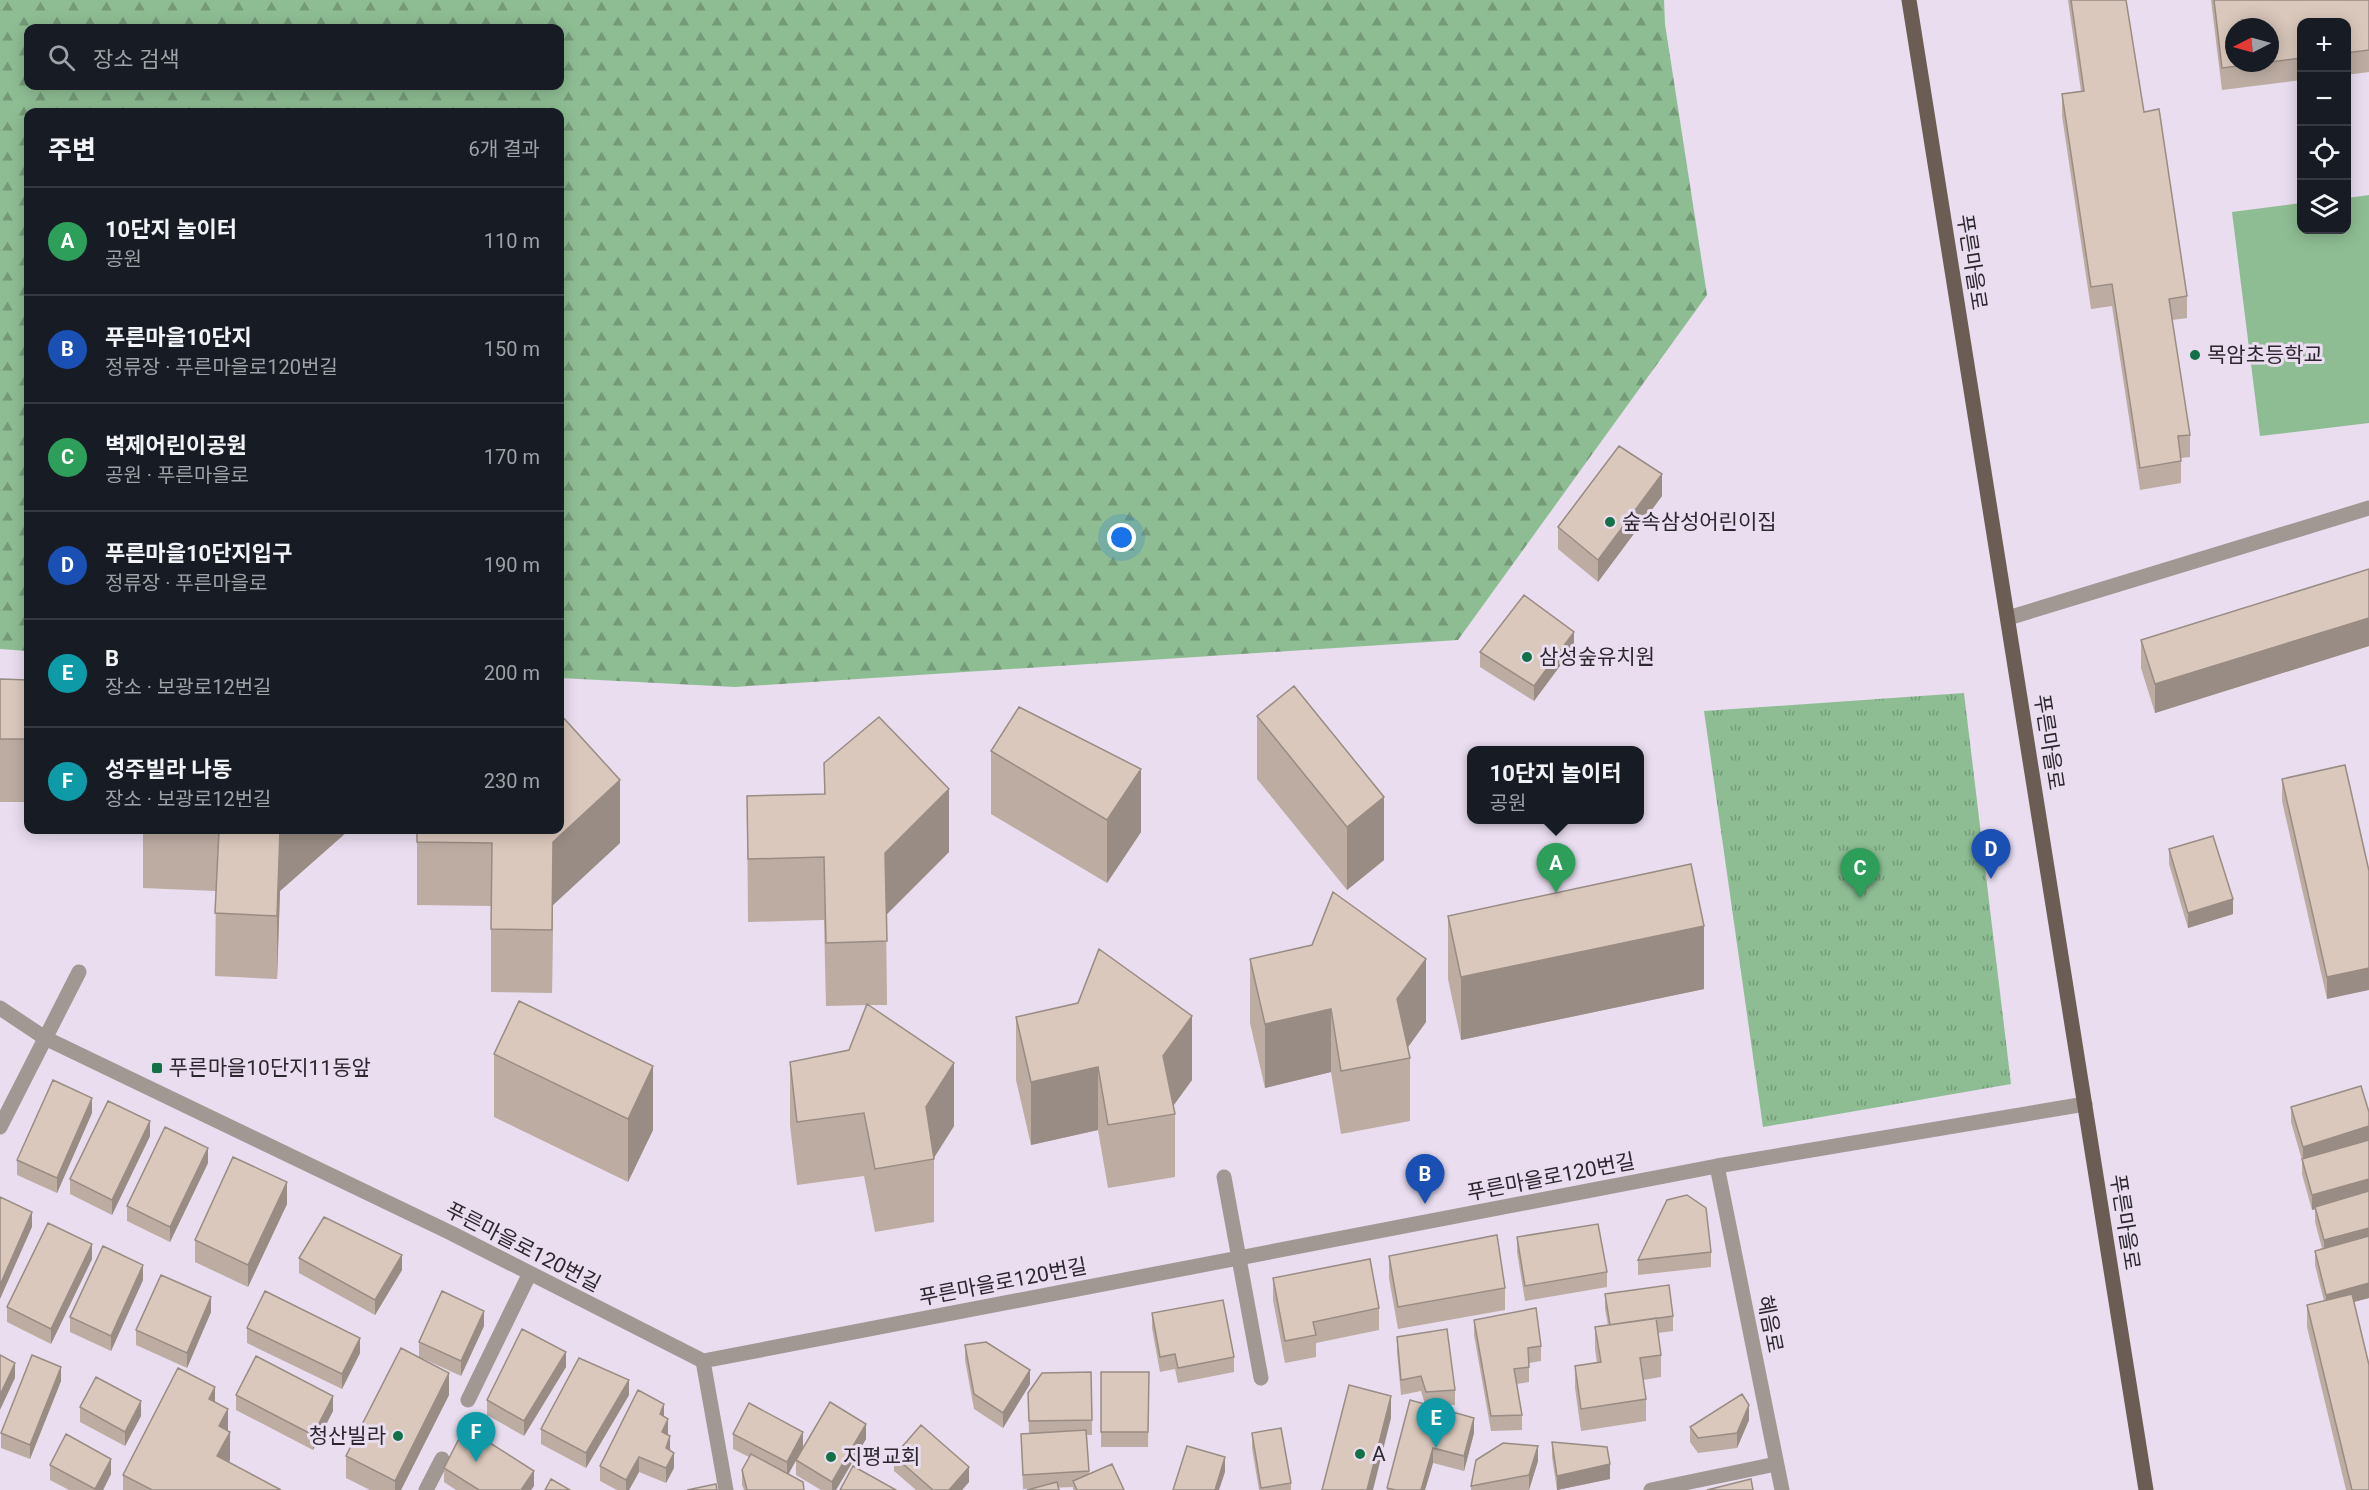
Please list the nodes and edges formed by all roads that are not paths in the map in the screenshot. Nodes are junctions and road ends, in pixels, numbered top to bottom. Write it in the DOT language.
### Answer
graph roads {
  1 [pos="1909,0"];
  2 [pos="2369,508"];
  3 [pos="2008,618"];
  4 [pos="79,972"];
  5 [pos="0,1008"];
  6 [pos="45,1038"];
  7 [pos="2085,1104"];
  8 [pos="0,1127"];
  9 [pos="1717,1166"];
  10 [pos="1224,1177"];
  11 [pos="1238,1258"];
  12 [pos="530,1274"];
  13 [pos="703,1361"];
  14 [pos="1261,1378"];
  15 [pos="468,1400"];
  16 [pos="442,1459"];
  17 [pos="1776,1464"];
  18 [pos="426,1490"];
  19 [pos="726,1490"];
  20 [pos="1652,1490"];
  21 [pos="1782,1490"];
  22 [pos="2146,1490"];
  1 -- 3 [label="main road, 푸른마을로"];
  2 -- 3 [label="street"];
  3 -- 7 [label="main road, 푸른마을로"];
  4 -- 6 [label="street"];
  5 -- 6 [label="street, 푸른마을로120번길"];
  6 -- 8 [label="street"];
  6 -- 12 [label="street, 푸른마을로120번길"];
  7 -- 9 [label="street, 푸른마을로120번길"];
  7 -- 22 [label="main road, 푸른마을로"];
  9 -- 11 [label="street, 푸른마을로120번길"];
  9 -- 17 [label="street, 혜음로"];
  10 -- 11 [label="street"];
  11 -- 13 [label="street, 푸른마을로120번길"];
  11 -- 14 [label="street"];
  12 -- 13 [label="street, 푸른마을로120번길"];
  12 -- 15 [label="street"];
  13 -- 19 [label="street"];
  16 -- 18 [label="street"];
  17 -- 20 [label="street"];
  17 -- 21 [label="street, 혜음로"];
}
